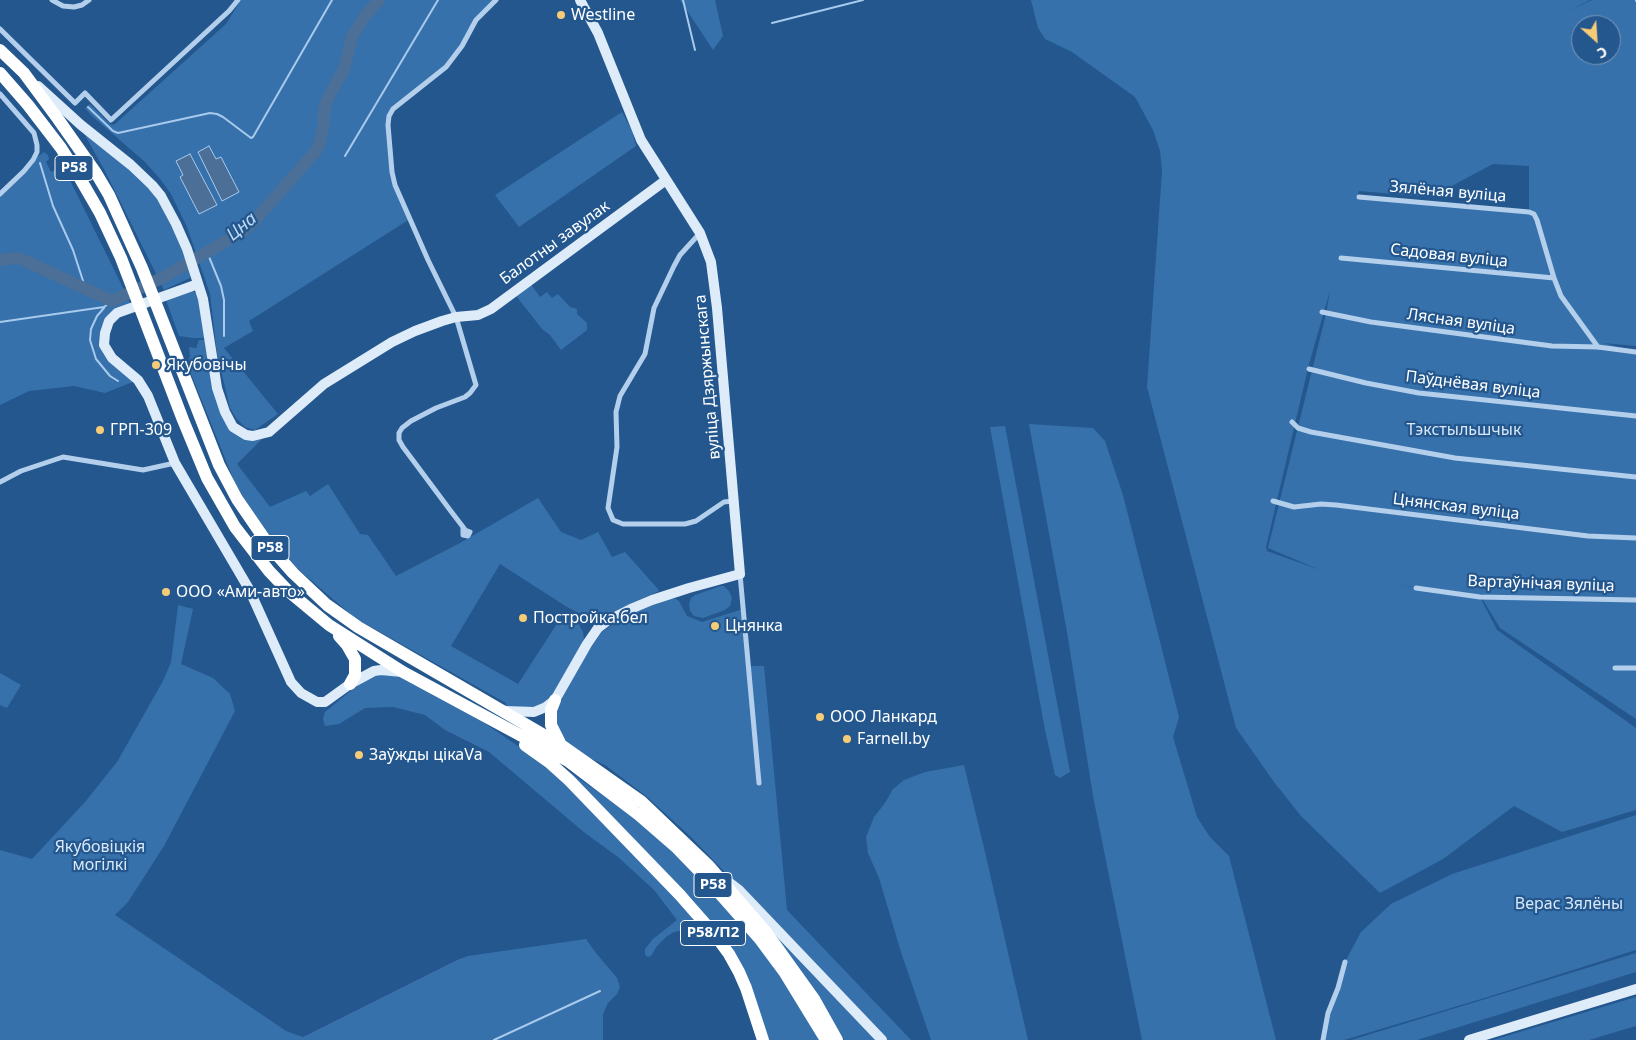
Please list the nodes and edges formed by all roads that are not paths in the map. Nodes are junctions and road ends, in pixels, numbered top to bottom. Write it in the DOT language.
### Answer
graph roads {
  1 [pos="52,0"];
  2 [pos="89,0"];
  3 [pos="238,0"];
  4 [pos="496,0"];
  5 [pos="580,0"];
  6 [pos="0,28"];
  7 [pos="0,50"];
  8 [pos="0,73"];
  9 [pos="24,73"];
  10 [pos="0,94"];
  11 [pos="666,180"];
  12 [pos="0,194"];
  13 [pos="1359,197"];
  14 [pos="700,233"];
  15 [pos="1341,258"];
  16 [pos="1554,278"];
  17 [pos="198,284"];
  18 [pos="1322,312"];
  19 [pos="456,317"];
  20 [pos="1598,347"];
  21 [pos="1636,352"];
  22 [pos="1309,369"];
  23 [pos="1636,416"];
  24 [pos="1292,422"];
  25 [pos="175,463"];
  26 [pos="1636,477"];
  27 [pos="0,482"];
  28 [pos="734,501"];
  29 [pos="1273,502"];
  30 [pos="463,528"];
  31 [pos="1636,538"];
  32 [pos="740,574"];
  33 [pos="1416,588"];
  34 [pos="1636,600"];
  35 [pos="329,625"];
  36 [pos="1615,668"];
  37 [pos="1636,668"];
  38 [pos="403,672"];
  39 [pos="350,684"];
  40 [pos="451,698"];
  41 [pos="555,700"];
  42 [pos="505,711"];
  43 [pos="561,745"];
  44 [pos="759,783"];
  45 [pos="708,865"];
  46 [pos="1345,962"];
  47 [pos="1636,989"];
  48 [pos="763,1040"];
  49 [pos="826,1040"];
  50 [pos="837,1040"];
  51 [pos="882,1040"];
  52 [pos="1324,1040"];
  53 [pos="1469,1040"];
  1 -- 2 [label="street"];
  3 -- 6 [label="street"];
  4 -- 19 [label="street"];
  5 -- 11 [label="main road, вуліца Дзяржынскага"];
  7 -- 9 [label="highway, Р58"];
  8 -- 35 [label="highway, Р58"];
  9 -- 17 [label="main road, Балотны завулак"];
  9 -- 42 [label="highway, Р58"];
  10 -- 12 [label="street"];
  11 -- 14 [label="main road, вуліца Дзяржынскага"];
  11 -- 19 [label="main road, Балотны завулак"];
  13 -- 16 [label="street, Зялёная вуліца"];
  14 -- 28 [label="main road, вуліца Дзяржынскага"];
  14 -- 28 [label="street"];
  15 -- 16 [label="street, Садовая вуліца"];
  16 -- 20 [label="street"];
  17 -- 19 [label="main road, Балотны завулак"];
  17 -- 25 [label="main road"];
  18 -- 20 [label="street, Лясная вуліца"];
  19 -- 30 [label="street"];
  20 -- 21 [label="street, Лясная вуліца"];
  22 -- 23 [label="street, Паўднёвая вуліца"];
  24 -- 26 [label="street"];
  25 -- 27 [label="street"];
  25 -- 39 [label="main road"];
  28 -- 32 [label="main road, вуліца Дзяржынскага"];
  29 -- 31 [label="street, Цнянская вуліца"];
  32 -- 41 [label="main road"];
  32 -- 44 [label="street, вуліца Дзяржынскага"];
  33 -- 34 [label="street, Вартаўнічая вуліца"];
  35 -- 38 [label="highway, Р58"];
  35 -- 39 [label="highway"];
  36 -- 37 [label="street"];
  38 -- 39 [label="main road"];
  38 -- 40 [label="highway, Р58"];
  40 -- 48 [label="highway, Р58/П2"];
  40 -- 49 [label="highway, Р58"];
  41 -- 42 [label="main road"];
  41 -- 43 [label="highway"];
  42 -- 43 [label="highway, Р58"];
  43 -- 45 [label="highway, Р58"];
  45 -- 50 [label="highway, Р58"];
  45 -- 51 [label="main road"];
  46 -- 52 [label="street"];
  47 -- 53 [label="main road"];
}
